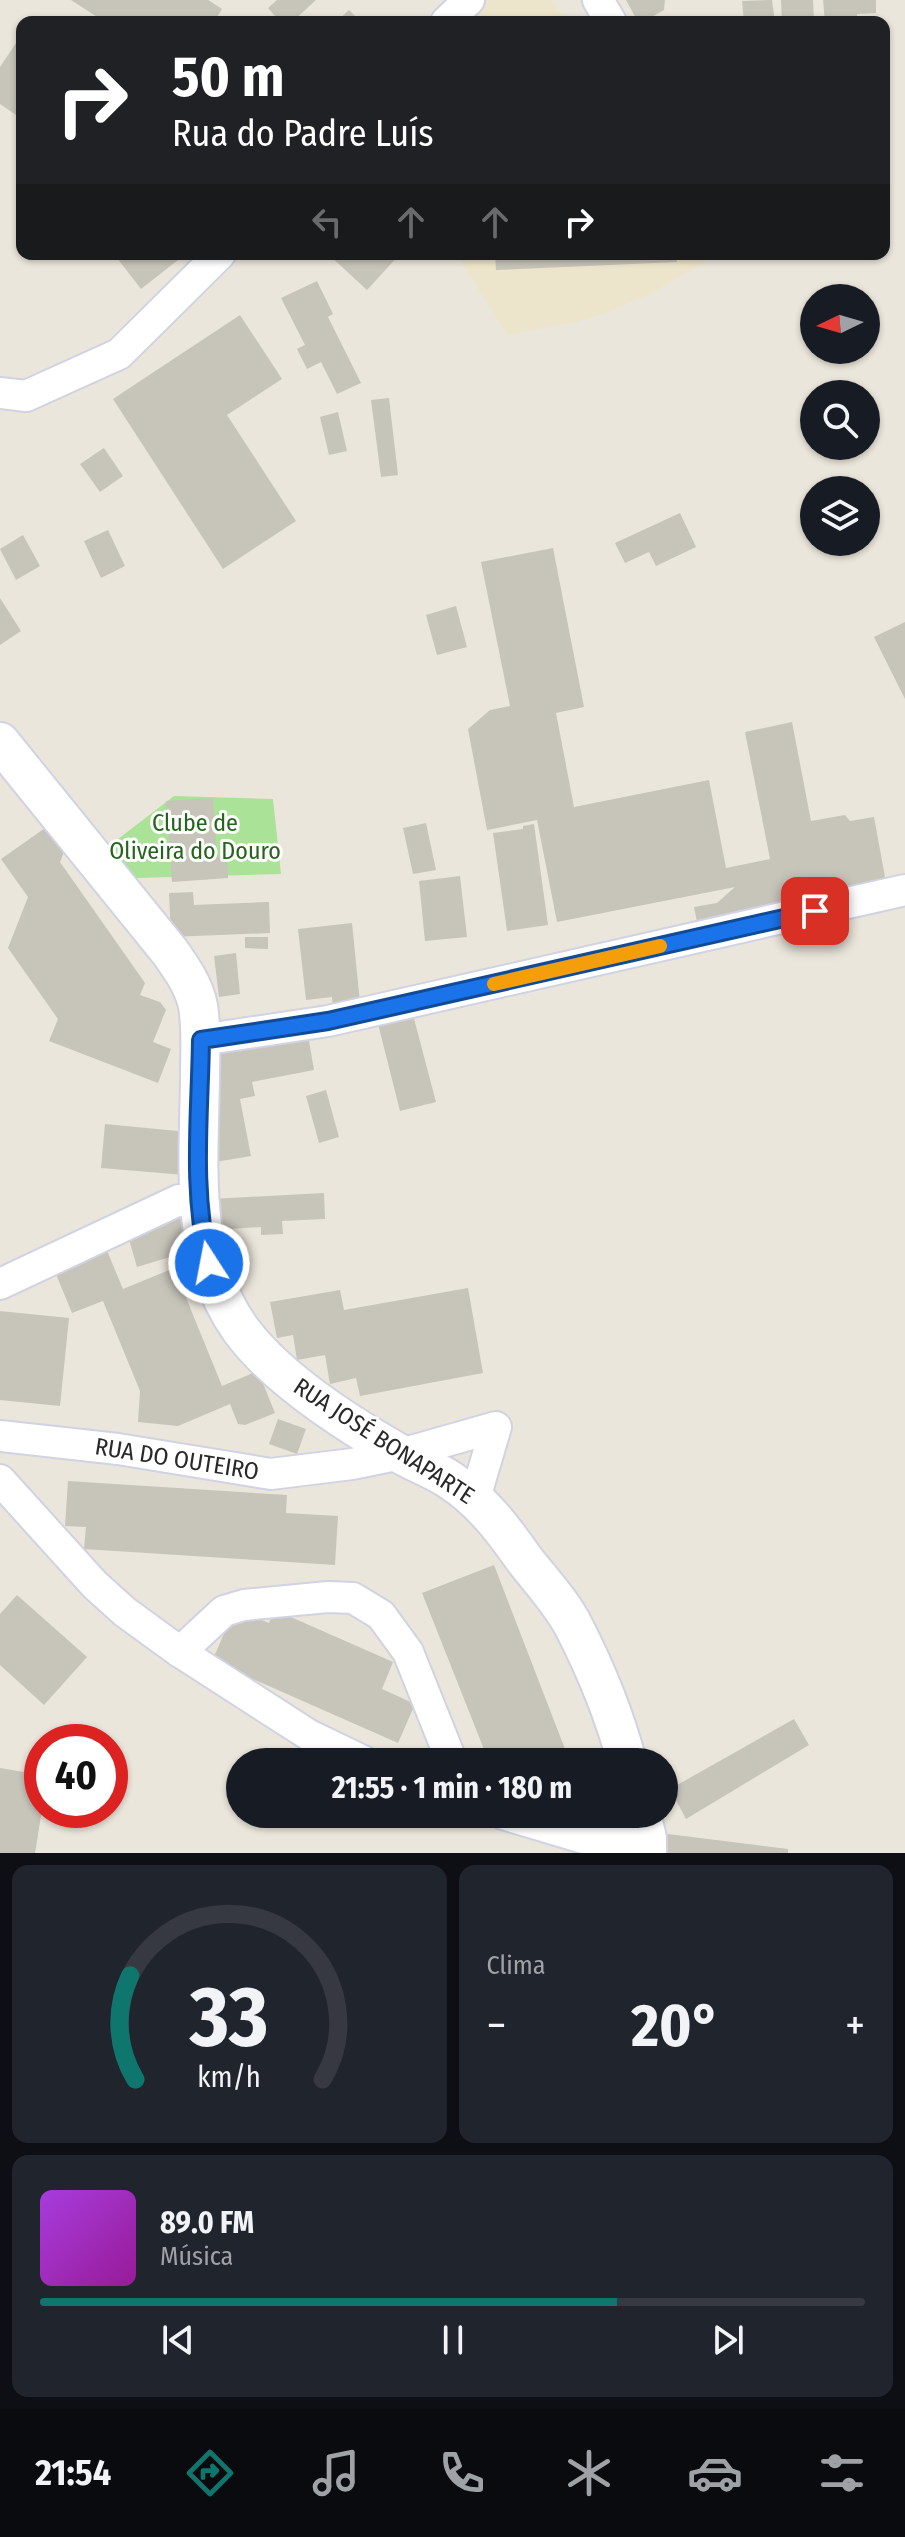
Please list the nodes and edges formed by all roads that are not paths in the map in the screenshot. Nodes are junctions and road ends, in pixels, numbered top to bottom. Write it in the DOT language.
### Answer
graph roads {
  1 [pos="469,0"];
  2 [pos="452,16"];
  3 [pos="214,260"];
  4 [pos="0,393"];
  5 [pos="0,742"];
  6 [pos="905,890"];
  7 [pos="201,1040"];
  8 [pos="201,1207"];
  9 [pos="0,1284"];
  10 [pos="0,1436"];
  11 [pos="401,1454"];
  12 [pos="0,1480"];
  13 [pos="475,1498"];
  14 [pos="180,1652"];
  15 [pos="336,1748"];
  16 [pos="446,1748"];
  17 [pos="623,1748"];
  18 [pos="550,1828"];
  19 [pos="645,1835"];
  1 -- 2 [label="street"];
  3 -- 4 [label="street"];
  5 -- 7 [label="street, RUA JOSÉ BONAPARTE"];
  6 -- 7 [label="street"];
  7 -- 8 [label="street, RUA JOSÉ BONAPARTE"];
  8 -- 9 [label="street"];
  8 -- 11 [label="street, RUA JOSÉ BONAPARTE"];
  10 -- 11 [label="street, RUA DO OUTEIRO"];
  11 -- 13 [label="street, RUA JOSÉ BONAPARTE"];
  11 -- 13 [label="street, RUA DO OUTEIRO"];
  12 -- 14 [label="street"];
  13 -- 17 [label="street, RUA JOSÉ BONAPARTE"];
  14 -- 15 [label="street"];
  14 -- 16 [label="street"];
  18 -- 19 [label="street"];
}
